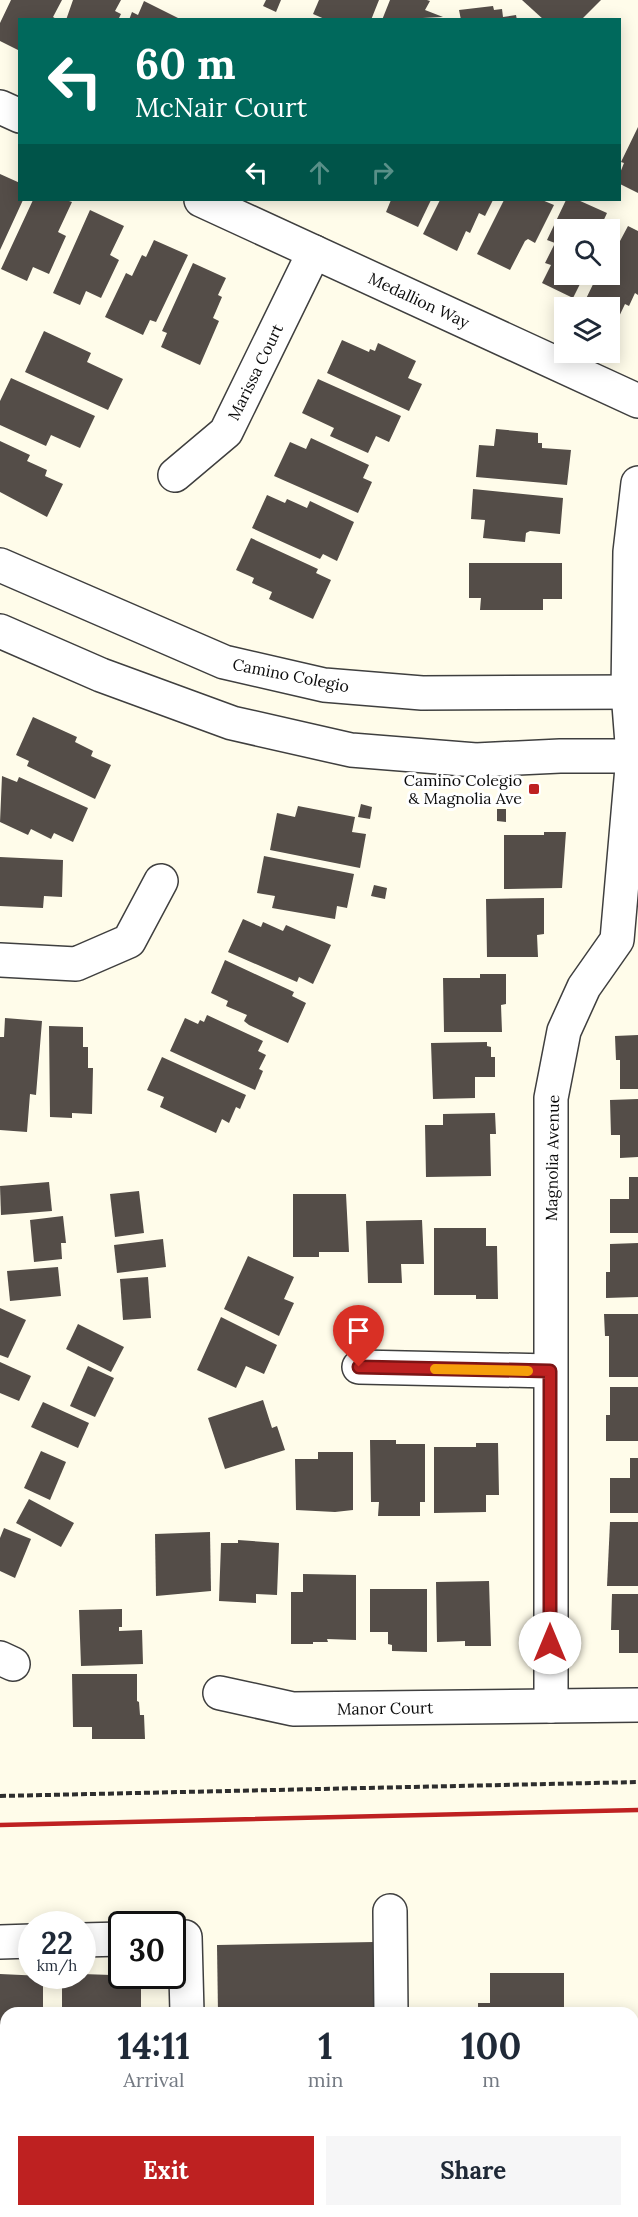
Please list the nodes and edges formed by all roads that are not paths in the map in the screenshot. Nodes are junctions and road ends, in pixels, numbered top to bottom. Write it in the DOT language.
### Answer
graph roads {
  1 [pos="0,107"];
  2 [pos="18,115"];
  3 [pos="203,201"];
  4 [pos="314,252"];
  5 [pos="638,401"];
  6 [pos="175,475"];
  7 [pos="638,483"];
  8 [pos="0,565"];
  9 [pos="0,631"];
  10 [pos="633,692"];
  11 [pos="635,756"];
  12 [pos="161,880"];
  13 [pos="627,944"];
  14 [pos="0,960"];
  15 [pos="359,1367"];
  16 [pos="550,1371"];
  17 [pos="220,1693"];
  18 [pos="638,1705"];
  19 [pos="551,1706"];
  20 [pos="390,1911"];
  21 [pos="18,1941"];
  22 [pos="0,1942"];
  23 [pos="186,1975"];
  24 [pos="187,2007"];
  25 [pos="391,2007"];
  1 -- 2 [label="street"];
  3 -- 4 [label="street, Medallion Way"];
  4 -- 5 [label="street, Medallion Way"];
  4 -- 6 [label="street, Marissa Court"];
  7 -- 10 [label="street, Magnolia Avenue"];
  8 -- 10 [label="street, Camino Colegio"];
  9 -- 11 [label="street"];
  10 -- 11 [label="street, Magnolia Avenue"];
  11 -- 13 [label="street, Magnolia Avenue"];
  12 -- 14 [label="street"];
  13 -- 16 [label="street, Magnolia Avenue"];
  15 -- 16 [label="street"];
  16 -- 19 [label="street, Magnolia Avenue"];
  17 -- 19 [label="street, Manor Court"];
  18 -- 19 [label="street, Manor Court"];
  20 -- 25 [label="street"];
  21 -- 22 [label="street"];
  23 -- 24 [label="street"];
}
